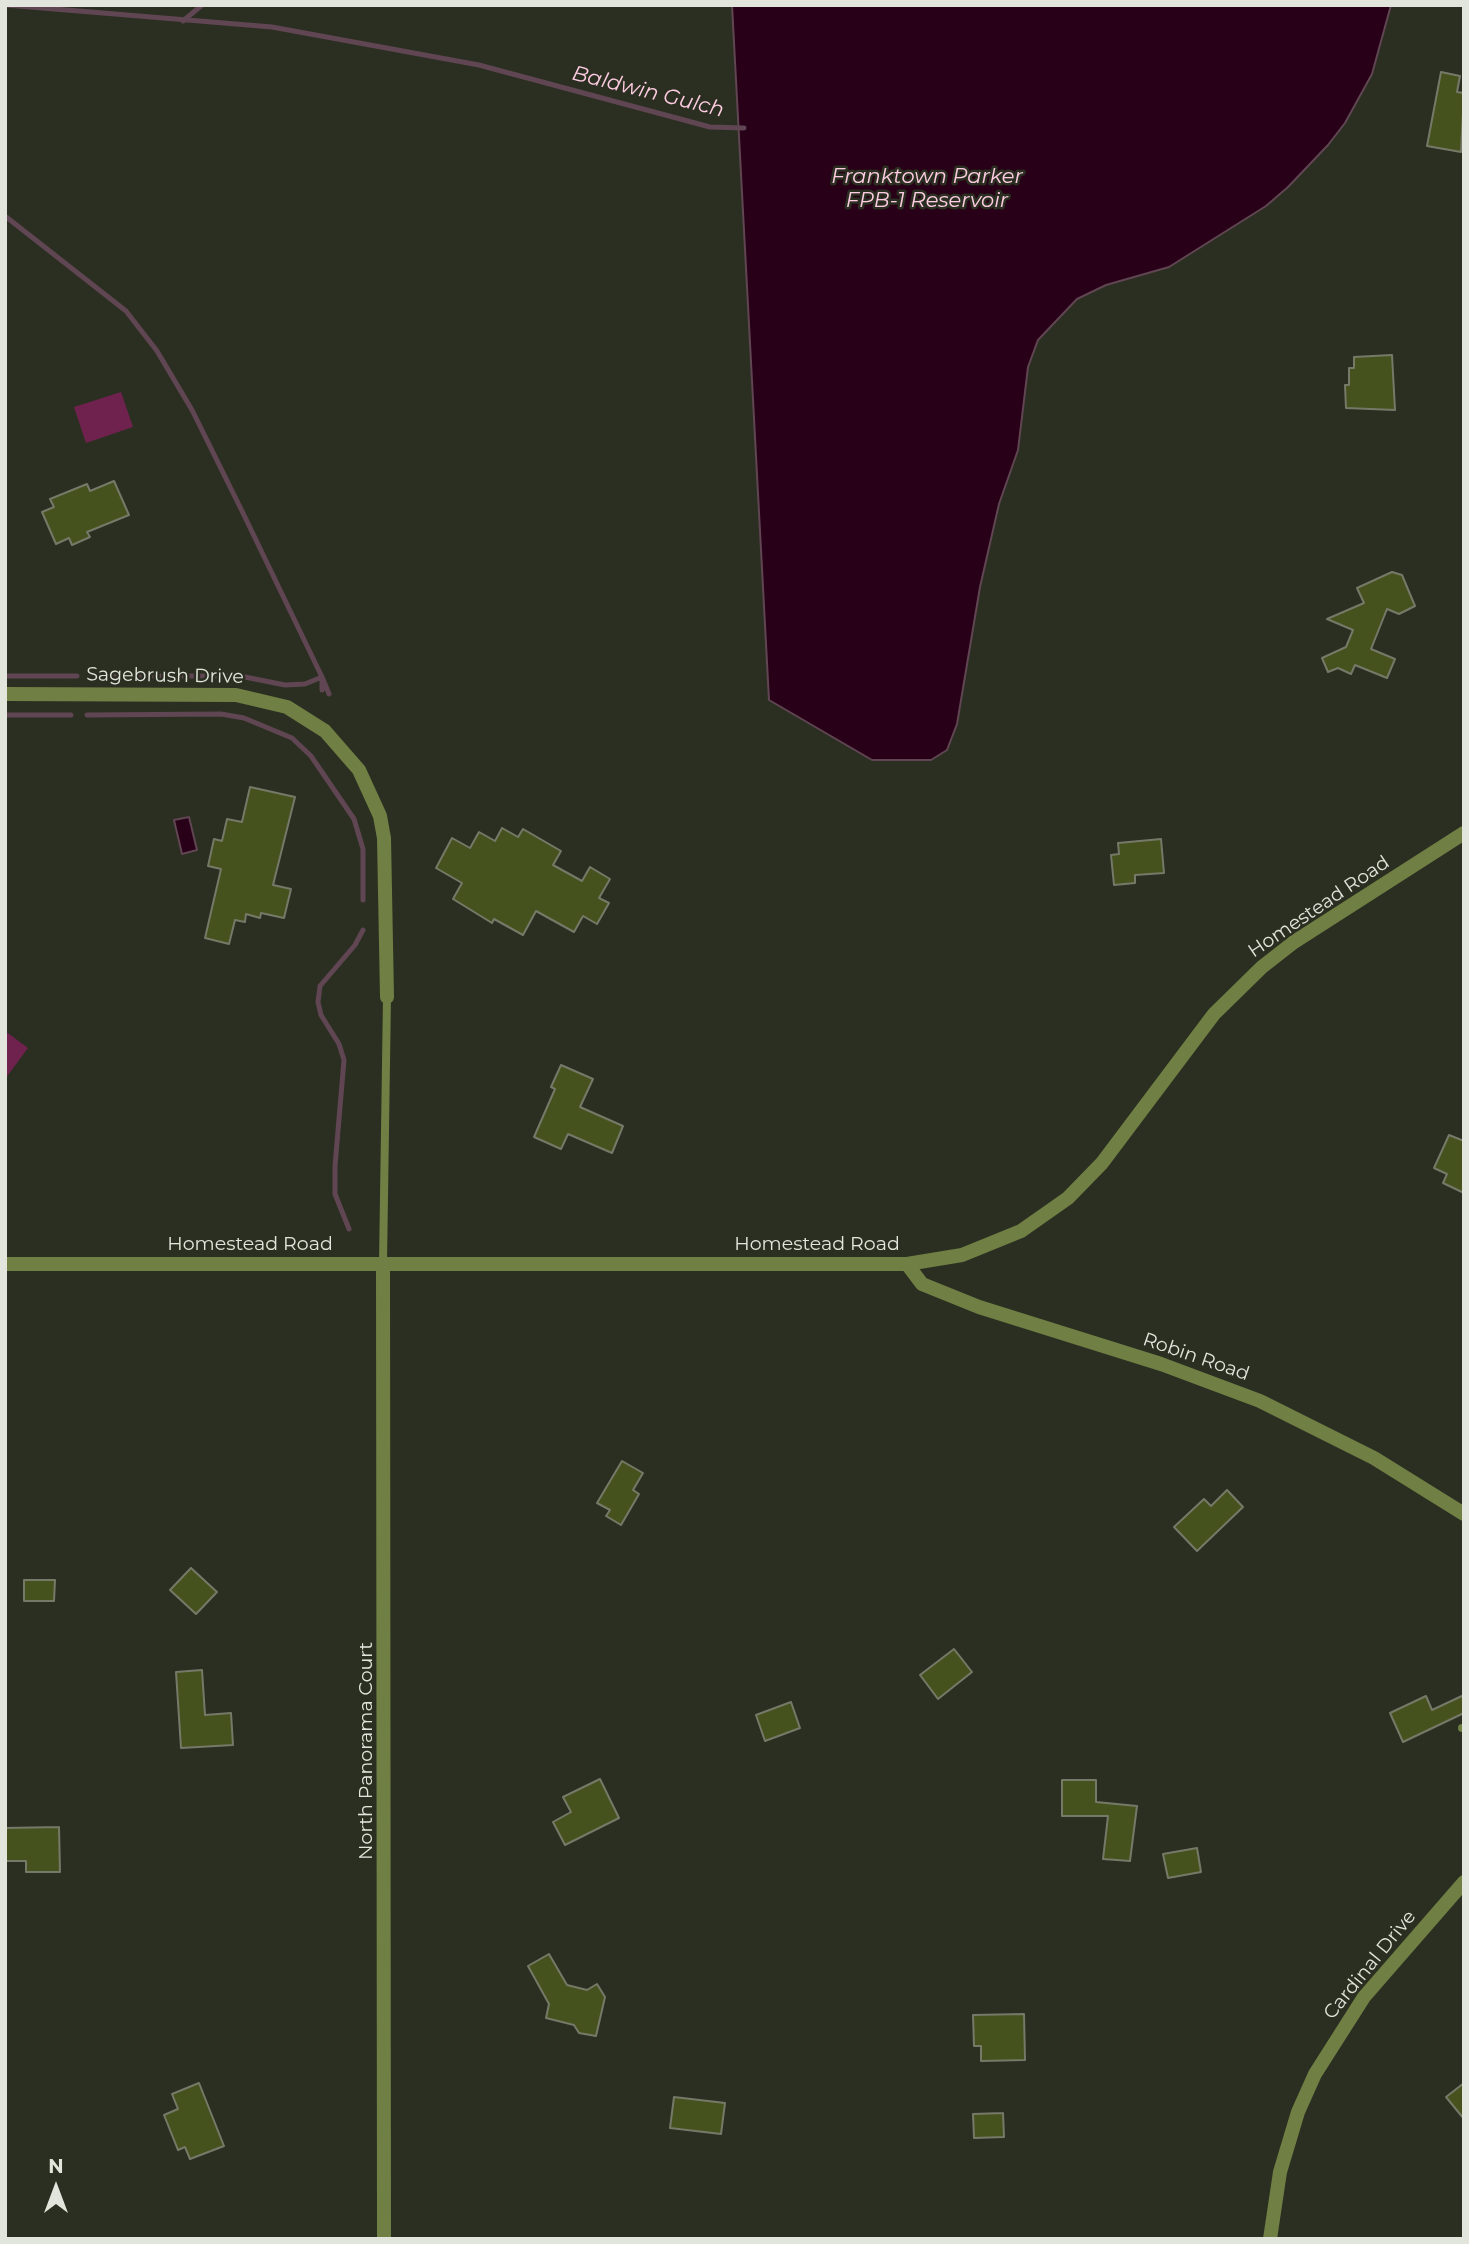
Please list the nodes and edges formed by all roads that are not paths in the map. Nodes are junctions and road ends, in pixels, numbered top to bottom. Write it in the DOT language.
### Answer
graph roads {
  1 [pos="5,694"];
  2 [pos="1464,833"];
  3 [pos="387,997"];
  4 [pos="383,1263"];
  5 [pos="5,1264"];
  6 [pos="906,1264"];
  7 [pos="1464,1514"];
  8 [pos="1464,1882"];
  9 [pos="384,2239"];
  10 [pos="1270,2239"];
  1 -- 3 [label="street, Sagebrush Drive"];
  2 -- 6 [label="street, Homestead Road"];
  3 -- 4 [label="lane"];
  4 -- 5 [label="street, Homestead Road"];
  4 -- 6 [label="street, Homestead Road"];
  4 -- 9 [label="street, North Panorama Court"];
  6 -- 7 [label="street, Robin Road"];
  8 -- 10 [label="street, Cardinal Drive"];
}
